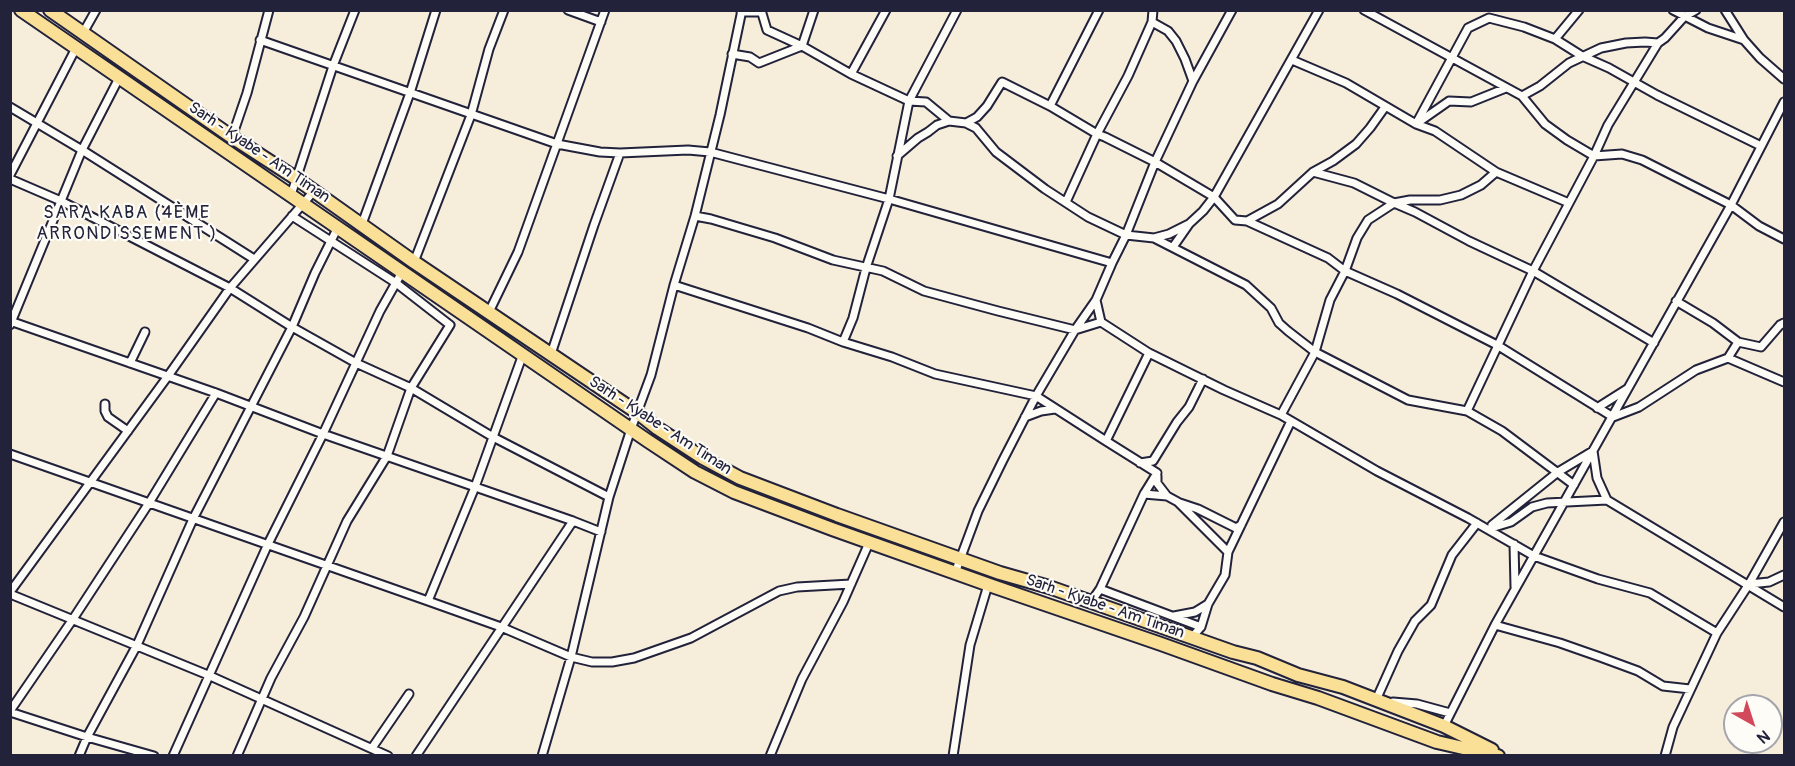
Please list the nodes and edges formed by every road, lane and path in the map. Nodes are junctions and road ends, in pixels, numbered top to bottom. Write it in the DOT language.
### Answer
graph roads {
  1 [pos="21,10"];
  2 [pos="50,10"];
  3 [pos="96,10"];
  4 [pos="269,10"];
  5 [pos="355,10"];
  6 [pos="436,10"];
  7 [pos="504,10"];
  8 [pos="568,10"];
  9 [pos="605,10"];
  10 [pos="814,10"];
  11 [pos="886,10"];
  12 [pos="957,10"];
  13 [pos="1099,10"];
  14 [pos="1153,10"];
  15 [pos="1232,10"];
  16 [pos="1319,10"];
  17 [pos="1364,10"];
  18 [pos="1579,10"];
  19 [pos="1673,10"];
  20 [pos="1696,10"];
  21 [pos="1725,10"];
  22 [pos="741,11"];
  23 [pos="760,11"];
  24 [pos="1684,17"];
  25 [pos="601,22"];
  26 [pos="1152,22"];
  27 [pos="83,33"];
  28 [pos="1555,39"];
  29 [pos="260,40"];
  30 [pos="1744,40"];
  31 [pos="1658,43"];
  32 [pos="802,46"];
  33 [pos="76,48"];
  34 [pos="732,54"];
  35 [pos="1582,56"];
  36 [pos="1452,58"];
  37 [pos="1292,60"];
  38 [pos="333,66"];
  39 [pos="852,74"];
  40 [pos="119,78"];
  41 [pos="1785,79"];
  42 [pos="1193,81"];
  43 [pos="1635,82"];
  44 [pos="1506,88"];
  45 [pos="410,93"];
  46 [pos="1522,96"];
  47 [pos="909,101"];
  48 [pos="1785,102"];
  49 [pos="1050,106"];
  50 [pos="1385,106"];
  51 [pos="10,107"];
  52 [pos="471,115"];
  53 [pos="977,117"];
  54 [pos="949,121"];
  55 [pos="966,123"];
  56 [pos="1416,124"];
  57 [pos="38,125"];
  58 [pos="976,128"];
  59 [pos="1097,134"];
  60 [pos="232,137"];
  61 [pos="557,144"];
  62 [pos="1761,146"];
  63 [pos="82,150"];
  64 [pos="710,152"];
  65 [pos="620,153"];
  66 [pos="897,156"];
  67 [pos="1594,156"];
  68 [pos="1155,162"];
  69 [pos="1313,172"];
  70 [pos="1496,172"];
  71 [pos="10,177"];
  72 [pos="297,179"];
  73 [pos="314,191"];
  74 [pos="291,195"];
  75 [pos="1214,197"];
  76 [pos="889,199"];
  77 [pos="61,201"];
  78 [pos="1066,202"];
  79 [pos="1394,203"];
  80 [pos="1569,203"];
  81 [pos="303,204"];
  82 [pos="1731,205"];
  83 [pos="292,216"];
  84 [pos="695,216"];
  85 [pos="1247,221"];
  86 [pos="362,224"];
  87 [pos="1189,224"];
  88 [pos="338,227"];
  89 [pos="1126,235"];
  90 [pos="1154,238"];
  91 [pos="1785,239"];
  92 [pos="332,240"];
  93 [pos="1173,247"];
  94 [pos="254,259"];
  95 [pos="414,262"];
  96 [pos="1112,263"];
  97 [pos="866,268"];
  98 [pos="1345,271"];
  99 [pos="1533,271"];
  100 [pos="399,278"];
  101 [pos="674,285"];
  102 [pos="230,288"];
  103 [pos="432,293"];
  104 [pos="1096,300"];
  105 [pos="1676,301"];
  106 [pos="424,305"];
  107 [pos="489,312"];
  108 [pos="1101,322"];
  109 [pos="11,323"];
  110 [pos="1785,323"];
  111 [pos="292,327"];
  112 [pos="1075,330"];
  113 [pos="145,332"];
  114 [pos="843,342"];
  115 [pos="1738,342"];
  116 [pos="1654,343"];
  117 [pos="1497,345"];
  118 [pos="1315,352"];
  119 [pos="1149,353"];
  120 [pos="524,354"];
  121 [pos="551,354"];
  122 [pos="1728,358"];
  123 [pos="130,363"];
  124 [pos="356,363"];
  125 [pos="168,376"];
  126 [pos="1203,379"];
  127 [pos="1785,382"];
  128 [pos="411,388"];
  129 [pos="1629,388"];
  130 [pos="216,393"];
  131 [pos="1036,396"];
  132 [pos="105,404"];
  133 [pos="252,408"];
  134 [pos="1597,408"];
  135 [pos="1057,409"];
  136 [pos="1467,411"];
  137 [pos="638,413"];
  138 [pos="1281,415"];
  139 [pos="1025,417"];
  140 [pos="1613,417"];
  141 [pos="1291,421"];
  142 [pos="631,429"];
  143 [pos="128,431"];
  144 [pos="323,434"];
  145 [pos="493,437"];
  146 [pos="1106,441"];
  147 [pos="1593,451"];
  148 [pos="10,454"];
  149 [pos="387,456"];
  150 [pos="1140,463"];
  151 [pos="1558,472"];
  152 [pos="1157,473"];
  153 [pos="90,482"];
  154 [pos="1574,484"];
  155 [pos="475,487"];
  156 [pos="1144,494"];
  157 [pos="609,496"];
  158 [pos="1167,496"];
  159 [pos="1607,500"];
  160 [pos="1564,501"];
  161 [pos="1178,502"];
  162 [pos="149,503"];
  163 [pos="193,519"];
  164 [pos="573,520"];
  165 [pos="1785,522"];
  166 [pos="1478,523"];
  167 [pos="1241,525"];
  168 [pos="1488,529"];
  169 [pos="601,532"];
  170 [pos="869,543"];
  171 [pos="268,544"];
  172 [pos="1514,544"];
  173 [pos="1228,552"];
  174 [pos="1534,556"];
  175 [pos="960,558"];
  176 [pos="326,566"];
  177 [pos="955,573"];
  178 [pos="1785,575"];
  179 [pos="851,584"];
  180 [pos="1749,584"];
  181 [pos="988,585"];
  182 [pos="1515,588"];
  183 [pos="1100,589"];
  184 [pos="10,593"];
  185 [pos="428,600"];
  186 [pos="1091,602"];
  187 [pos="1208,604"];
  188 [pos="1785,607"];
  189 [pos="1172,616"];
  190 [pos="73,620"];
  191 [pos="1495,625"];
  192 [pos="501,627"];
  193 [pos="1201,627"];
  194 [pos="1717,633"];
  195 [pos="1192,637"];
  196 [pos="136,645"];
  197 [pos="571,657"];
  198 [pos="208,675"];
  199 [pos="1690,689"];
  200 [pos="409,694"];
  201 [pos="261,700"];
  202 [pos="1375,700"];
  203 [pos="10,711"];
  204 [pos="1450,713"];
  205 [pos="1444,726"];
  206 [pos="87,737"];
  207 [pos="372,748"];
  208 [pos="142,754"];
  209 [pos="771,755"];
  210 [pos="79,756"];
  211 [pos="154,756"];
  212 [pos="173,756"];
  213 [pos="237,756"];
  214 [pos="388,756"];
  215 [pos="416,756"];
  216 [pos="542,756"];
  217 [pos="953,756"];
  218 [pos="1498,756"];
  219 [pos="1504,756"];
  220 [pos="1665,756"];
  1 -- 33 [label="highway, Sarh - Kyabe - Am Timan"];
  2 -- 27 [label="highway, Sarh - Kyabe - Am Timan"];
  3 -- 27 [label="street"];
  4 -- 29 [label="street"];
  5 -- 38 [label="street"];
  6 -- 45 [label="street"];
  7 -- 52 [label="street"];
  8 -- 25 [label="street"];
  9 -- 25 [label="street"];
  10 -- 32 [label="street"];
  11 -- 39 [label="street"];
  12 -- 47 [label="street"];
  13 -- 49 [label="street"];
  14 -- 26 [label="street"];
  15 -- 42 [label="street"];
  16 -- 37 [label="street"];
  17 -- 36 [label="street"];
  18 -- 28 [label="street"];
  19 -- 24 [label="street"];
  20 -- 24 [label="street"];
  21 -- 30 [label="street"];
  22 -- 23 [label="street"];
  22 -- 34 [label="street"];
  23 -- 32 [label="street"];
  24 -- 30 [label="street"];
  24 -- 31 [label="street"];
  25 -- 61 [label="street"];
  26 -- 42 [label="street"];
  26 -- 59 [label="street"];
  27 -- 60 [label="highway, Sarh - Kyabe - Am Timan"];
  28 -- 35 [label="street"];
  28 -- 36 [label="street"];
  29 -- 38 [label="street"];
  29 -- 60 [label="street"];
  30 -- 41 [label="street"];
  31 -- 35 [label="street"];
  31 -- 43 [label="street"];
  32 -- 34 [label="street"];
  32 -- 39 [label="street"];
  33 -- 40 [label="highway, Sarh - Kyabe - Am Timan"];
  33 -- 57 [label="street"];
  34 -- 64 [label="street"];
  35 -- 43 [label="street"];
  35 -- 46 [label="street"];
  36 -- 44 [label="street"];
  36 -- 56 [label="street"];
  37 -- 50 [label="street"];
  37 -- 75 [label="street"];
  38 -- 45 [label="street"];
  38 -- 72 [label="street"];
  39 -- 47 [label="street"];
  40 -- 63 [label="street"];
  40 -- 74 [label="highway, Sarh - Kyabe - Am Timan"];
  42 -- 68 [label="street"];
  43 -- 62 [label="street"];
  43 -- 67 [label="street"];
  44 -- 46 [label="street"];
  44 -- 56 [label="street"];
  45 -- 52 [label="street"];
  45 -- 86 [label="street"];
  46 -- 67 [label="street"];
  47 -- 54 [label="street"];
  47 -- 66 [label="street"];
  48 -- 62 [label="street"];
  49 -- 53 [label="street"];
  49 -- 59 [label="street"];
  50 -- 56 [label="street"];
  50 -- 69 [label="street"];
  51 -- 57 [label="street"];
  52 -- 61 [label="street"];
  52 -- 95 [label="street"];
  53 -- 55 [label="street"];
  53 -- 58 [label="street"];
  54 -- 55 [label="street"];
  54 -- 66 [label="street"];
  55 -- 58 [label="street"];
  56 -- 70 [label="street"];
  57 -- 63 [label="street"];
  57 -- 71 [label="street"];
  58 -- 78 [label="street"];
  59 -- 68 [label="street"];
  59 -- 78 [label="street"];
  60 -- 72 [label="highway, Sarh - Kyabe - Am Timan"];
  61 -- 65 [label="street"];
  61 -- 107 [label="street"];
  62 -- 82 [label="street"];
  63 -- 77 [label="street"];
  63 -- 94 [label="street"];
  64 -- 65 [label="street"];
  64 -- 76 [label="street"];
  64 -- 84 [label="street"];
  65 -- 121 [label="street"];
  66 -- 76 [label="street"];
  67 -- 80 [label="street"];
  67 -- 82 [label="street"];
  68 -- 75 [label="street"];
  68 -- 89 [label="street"];
  69 -- 79 [label="street"];
  69 -- 85 [label="street"];
  70 -- 79 [label="street"];
  70 -- 80 [label="street"];
  71 -- 77 [label="street"];
  72 -- 73 [label="highway, Sarh - Kyabe - Am Timan"];
  72 -- 74 [label="street"];
  73 -- 81 [label="street"];
  73 -- 86 [label="highway, Sarh - Kyabe - Am Timan"];
  74 -- 81 [label="highway, Sarh - Kyabe - Am Timan"];
  75 -- 85 [label="street"];
  75 -- 87 [label="street"];
  76 -- 96 [label="street"];
  76 -- 97 [label="street"];
  77 -- 102 [label="street"];
  77 -- 109 [label="street"];
  78 -- 89 [label="street"];
  79 -- 98 [label="street"];
  79 -- 99 [label="street"];
  80 -- 99 [label="street"];
  81 -- 83 [label="street"];
  81 -- 88 [label="highway, Sarh - Kyabe - Am Timan"];
  82 -- 91 [label="street"];
  82 -- 105 [label="street"];
  83 -- 92 [label="street"];
  83 -- 94 [label="street"];
  84 -- 97 [label="street"];
  84 -- 101 [label="street"];
  85 -- 98 [label="street"];
  86 -- 95 [label="highway, Sarh - Kyabe - Am Timan"];
  87 -- 90 [label="street"];
  87 -- 93 [label="street"];
  88 -- 92 [label="street"];
  88 -- 100 [label="highway, Sarh - Kyabe - Am Timan"];
  89 -- 90 [label="street"];
  89 -- 96 [label="street"];
  90 -- 93 [label="street"];
  92 -- 100 [label="street"];
  92 -- 111 [label="street"];
  93 -- 118 [label="street"];
  94 -- 102 [label="street"];
  95 -- 107 [label="highway, Sarh - Kyabe - Am Timan"];
  96 -- 104 [label="street"];
  97 -- 112 [label="street"];
  97 -- 114 [label="street"];
  98 -- 117 [label="street"];
  98 -- 118 [label="street"];
  99 -- 116 [label="street"];
  99 -- 117 [label="street"];
  100 -- 103 [label="highway, Sarh - Kyabe - Am Timan"];
  100 -- 106 [label="street"];
  100 -- 124 [label="street"];
  101 -- 114 [label="street"];
  101 -- 137 [label="street"];
  102 -- 111 [label="street"];
  102 -- 125 [label="street"];
  103 -- 106 [label="street"];
  103 -- 120 [label="highway, Sarh - Kyabe - Am Timan"];
  104 -- 108 [label="street"];
  104 -- 112 [label="street"];
  105 -- 115 [label="street"];
  105 -- 116 [label="street"];
  106 -- 128 [label="street"];
  107 -- 121 [label="highway, Sarh - Kyabe - Am Timan"];
  108 -- 112 [label="street"];
  108 -- 119 [label="street"];
  109 -- 123 [label="street"];
  110 -- 115 [label="street"];
  111 -- 124 [label="street"];
  111 -- 133 [label="street"];
  112 -- 131 [label="street"];
  113 -- 123 [label="street"];
  114 -- 131 [label="street"];
  115 -- 122 [label="street"];
  116 -- 129 [label="street"];
  117 -- 134 [label="street"];
  117 -- 136 [label="street"];
  118 -- 136 [label="street"];
  118 -- 138 [label="street"];
  119 -- 126 [label="street"];
  119 -- 146 [label="street"];
  120 -- 142 [label="highway, Sarh - Kyabe - Am Timan"];
  120 -- 145 [label="street"];
  121 -- 137 [label="highway, Sarh - Kyabe - Am Timan"];
  122 -- 127 [label="street"];
  122 -- 140 [label="street"];
  123 -- 125 [label="street"];
  124 -- 128 [label="street"];
  124 -- 144 [label="street"];
  125 -- 130 [label="street"];
  125 -- 143 [label="street"];
  126 -- 138 [label="street"];
  126 -- 150 [label="street"];
  128 -- 145 [label="street"];
  128 -- 149 [label="street"];
  129 -- 134 [label="street"];
  129 -- 140 [label="street"];
  130 -- 133 [label="street"];
  130 -- 162 [label="street"];
  131 -- 135 [label="street"];
  131 -- 139 [label="street"];
  132 -- 143 [label="street"];
  133 -- 144 [label="street"];
  133 -- 163 [label="street"];
  134 -- 140 [label="street"];
  135 -- 139 [label="street"];
  135 -- 146 [label="street"];
  136 -- 151 [label="street"];
  137 -- 142 [label="street"];
  137 -- 175 [label="highway, Sarh - Kyabe - Am Timan"];
  138 -- 141 [label="street"];
  139 -- 175 [label="street"];
  140 -- 147 [label="street"];
  141 -- 166 [label="street"];
  141 -- 167 [label="street"];
  142 -- 157 [label="street"];
  142 -- 170 [label="highway, Sarh - Kyabe - Am Timan"];
  143 -- 153 [label="street"];
  144 -- 149 [label="street"];
  144 -- 171 [label="street"];
  145 -- 155 [label="street"];
  145 -- 157 [label="street"];
  146 -- 150 [label="street"];
  147 -- 151 [label="street"];
  147 -- 154 [label="street"];
  147 -- 159 [label="street"];
  148 -- 153 [label="street"];
  149 -- 155 [label="street"];
  149 -- 176 [label="street"];
  150 -- 152 [label="street"];
  151 -- 154 [label="street"];
  151 -- 168 [label="street"];
  152 -- 156 [label="street"];
  152 -- 158 [label="street"];
  153 -- 162 [label="street"];
  153 -- 184 [label="street"];
  154 -- 160 [label="street"];
  155 -- 164 [label="street"];
  155 -- 185 [label="street"];
  156 -- 158 [label="street"];
  156 -- 183 [label="street"];
  157 -- 169 [label="street"];
  158 -- 161 [label="street"];
  159 -- 160 [label="street"];
  159 -- 180 [label="street"];
  160 -- 168 [label="street"];
  160 -- 174 [label="street"];
  161 -- 167 [label="street"];
  161 -- 173 [label="street"];
  162 -- 163 [label="street"];
  162 -- 190 [label="street"];
  163 -- 171 [label="street"];
  163 -- 196 [label="street"];
  164 -- 169 [label="street"];
  164 -- 192 [label="street"];
  165 -- 180 [label="street"];
  166 -- 168 [label="street"];
  166 -- 202 [label="street"];
  167 -- 173 [label="street"];
  168 -- 172 [label="street"];
  169 -- 197 [label="street"];
  170 -- 177 [label="highway, Sarh - Kyabe - Am Timan"];
  170 -- 179 [label="street"];
  171 -- 176 [label="street"];
  171 -- 198 [label="street"];
  172 -- 174 [label="street"];
  172 -- 182 [label="street"];
  173 -- 187 [label="street"];
  174 -- 182 [label="street"];
  174 -- 194 [label="street"];
  175 -- 177 [label="street"];
  175 -- 186 [label="highway, Sarh - Kyabe - Am Timan"];
  176 -- 185 [label="street"];
  176 -- 201 [label="street"];
  177 -- 181 [label="highway, Sarh - Kyabe - Am Timan"];
  178 -- 180 [label="street"];
  179 -- 197 [label="street"];
  179 -- 209 [label="street"];
  180 -- 188 [label="street"];
  180 -- 194 [label="street"];
  181 -- 217 [label="street"];
  181 -- 218 [label="highway, Sarh - Kyabe - Am Timan"];
  182 -- 191 [label="street"];
  183 -- 186 [label="street"];
  183 -- 189 [label="street"];
  184 -- 190 [label="street"];
  185 -- 192 [label="street"];
  186 -- 195 [label="highway, Sarh - Kyabe - Am Timan"];
  187 -- 189 [label="street"];
  187 -- 193 [label="street"];
  189 -- 193 [label="street"];
  190 -- 196 [label="street"];
  190 -- 203 [label="street"];
  191 -- 199 [label="street"];
  191 -- 204 [label="street"];
  192 -- 197 [label="street"];
  192 -- 215 [label="street"];
  193 -- 195 [label="street"];
  194 -- 199 [label="street"];
  195 -- 202 [label="highway, Sarh - Kyabe - Am Timan"];
  196 -- 198 [label="street"];
  196 -- 206 [label="street"];
  197 -- 216 [label="street"];
  198 -- 201 [label="street"];
  198 -- 212 [label="street"];
  199 -- 220 [label="street"];
  200 -- 207 [label="street"];
  201 -- 207 [label="street"];
  201 -- 213 [label="street"];
  202 -- 204 [label="street"];
  202 -- 205 [label="highway, Sarh - Kyabe - Am Timan"];
  203 -- 206 [label="street"];
  204 -- 205 [label="street"];
  205 -- 219 [label="highway, Sarh - Kyabe - Am Timan"];
  206 -- 208 [label="street"];
  206 -- 210 [label="street"];
  207 -- 214 [label="street"];
  208 -- 211 [label="street"];
}
